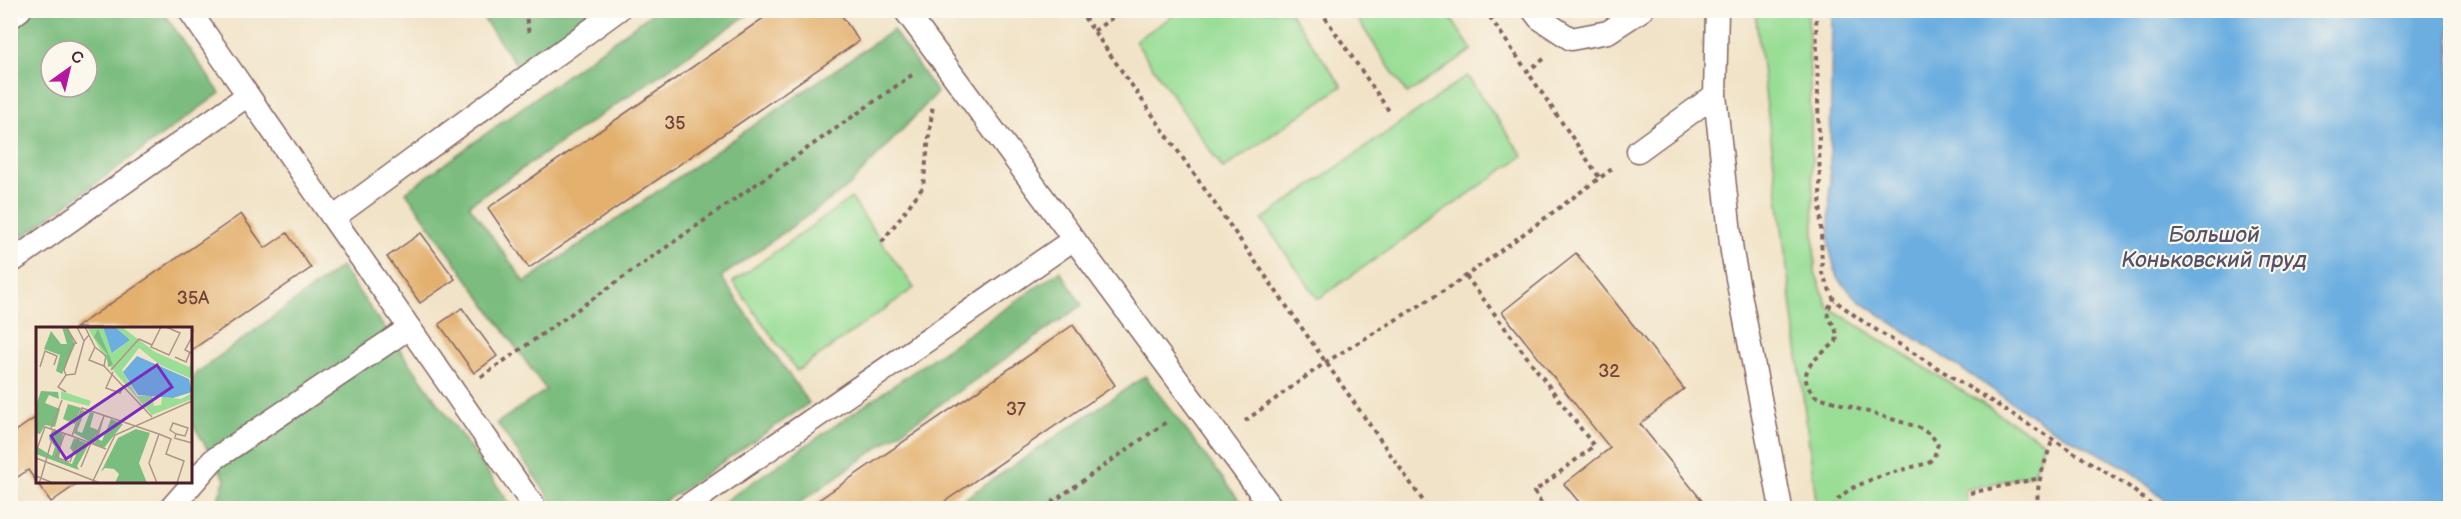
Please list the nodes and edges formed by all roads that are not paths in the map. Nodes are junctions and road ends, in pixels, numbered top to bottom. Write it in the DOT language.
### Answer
graph roads {
  1 [pos="20,10"];
  2 [pos="189,10"];
  3 [pos="618,10"];
  4 [pos="905,10"];
  5 [pos="1533,10"];
  6 [pos="1642,10"];
  7 [pos="1717,10"];
  8 [pos="10,18"];
  9 [pos="248,95"];
  10 [pos="1715,95"];
  11 [pos="1638,151"];
  12 [pos="333,218"];
  13 [pos="1074,239"];
  14 [pos="10,262"];
  15 [pos="409,328"];
  16 [pos="171,508"];
  17 [pos="535,508"];
  18 [pos="684,508"];
  19 [pos="1272,508"];
  20 [pos="1780,508"];
  1 -- 8 [label="lane"];
  2 -- 9 [label="lane"];
  3 -- 12 [label="lane"];
  4 -- 13 [label="lane"];
  5 -- 6 [label="lane"];
  7 -- 10 [label="lane"];
  9 -- 12 [label="lane"];
  9 -- 14 [label="lane"];
  10 -- 11 [label="lane"];
  10 -- 20 [label="lane"];
  12 -- 15 [label="lane"];
  13 -- 18 [label="lane"];
  13 -- 19 [label="lane"];
  15 -- 16 [label="lane"];
  15 -- 17 [label="lane"];
}
